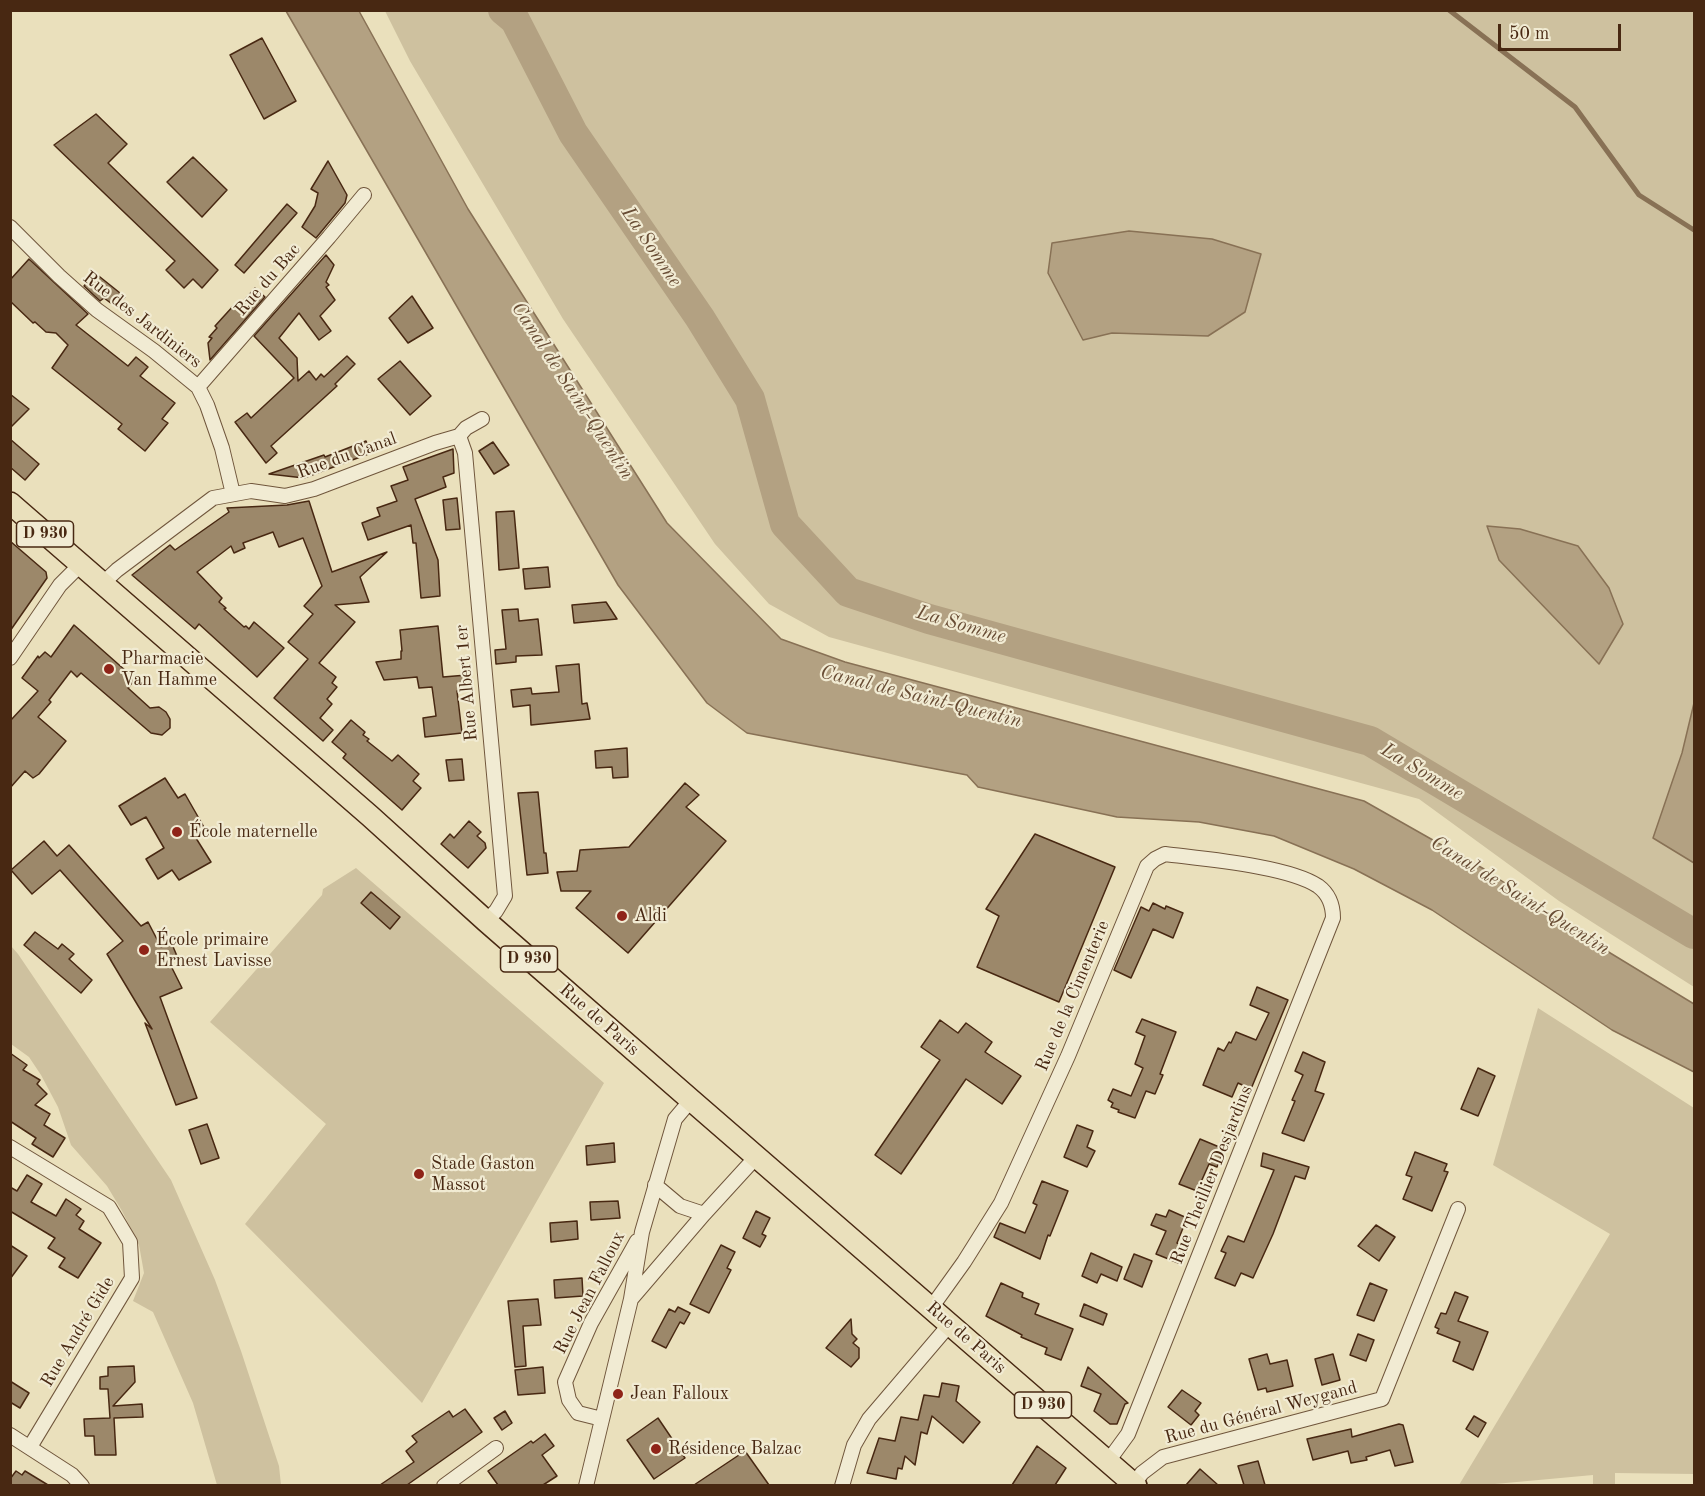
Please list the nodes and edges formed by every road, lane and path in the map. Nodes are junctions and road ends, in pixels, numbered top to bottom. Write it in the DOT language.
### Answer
graph roads {
  1 [pos="363,195"];
  2 [pos="10,227"];
  3 [pos="198,387"];
  4 [pos="482,418"];
  5 [pos="459,436"];
  6 [pos="232,494"];
  7 [pos="10,503"];
  8 [pos="80,565"];
  9 [pos="102,584"];
  10 [pos="10,658"];
  11 [pos="1330,898"];
  12 [pos="486,921"];
  13 [pos="691,1100"];
  14 [pos="10,1147"];
  15 [pos="757,1156"];
  16 [pos="655,1185"];
  17 [pos="1458,1209"];
  18 [pos="704,1214"];
  19 [pos="642,1232"];
  20 [pos="631,1299"];
  21 [pos="931,1308"];
  22 [pos="950,1324"];
  23 [pos="602,1419"];
  24 [pos="10,1435"];
  25 [pos="30,1447"];
  26 [pos="496,1448"];
  27 [pos="1109,1460"];
  28 [pos="461,1481"];
  29 [pos="82,1485"];
  30 [pos="444,1485"];
  31 [pos="586,1485"];
  32 [pos="842,1485"];
  33 [pos="1135,1485"];
  1 -- 3 [label="street, Rue du Bac"];
  2 -- 3 [label="street, Rue des Jardiniers"];
  3 -- 6 [label="street, Rue des Jardiniers"];
  4 -- 5 [label="street, Rue du Canal"];
  5 -- 6 [label="street, Rue du Canal"];
  5 -- 12 [label="street, Rue Albert 1er"];
  6 -- 9 [label="street, Rue du Canal"];
  7 -- 8 [label="main road, Rue de Paris / D 930"];
  8 -- 9 [label="main road, Rue de Paris / D 930"];
  8 -- 10 [label="street"];
  9 -- 12 [label="main road, Rue de Paris / D 930"];
  11 -- 21 [label="street, Rue de la Cimenterie"];
  11 -- 27 [label="street, Rue Theillier Desjardins"];
  12 -- 13 [label="main road, Rue de Paris / D 930"];
  13 -- 15 [label="main road, Rue de Paris / D 930"];
  13 -- 16 [label="street, Rue Jean Falloux"];
  14 -- 25 [label="street, Rue André Gide"];
  15 -- 18 [label="street, Rue Jean Falloux"];
  15 -- 21 [label="main road, Rue de Paris / D 930"];
  16 -- 18 [label="street"];
  16 -- 19 [label="street, Rue Jean Falloux"];
  17 -- 33 [label="street, Rue du Général Weygand"];
  18 -- 20 [label="street, Rue Jean Falloux"];
  19 -- 20 [label="street, Rue Jean Falloux"];
  19 -- 23 [label="street, Rue Jean Falloux"];
  20 -- 23 [label="street, Rue Jean Falloux"];
  21 -- 22 [label="main road, Rue de Paris / D 930"];
  22 -- 27 [label="main road, Rue de Paris / D 930"];
  22 -- 32 [label="street"];
  23 -- 31 [label="street, Rue Jean Falloux"];
  24 -- 25 [label="street"];
  25 -- 29 [label="street"];
  26 -- 28 [label="street"];
  27 -- 33 [label="main road, Rue de Paris / D 930"];
  28 -- 30 [label="street"];
}
